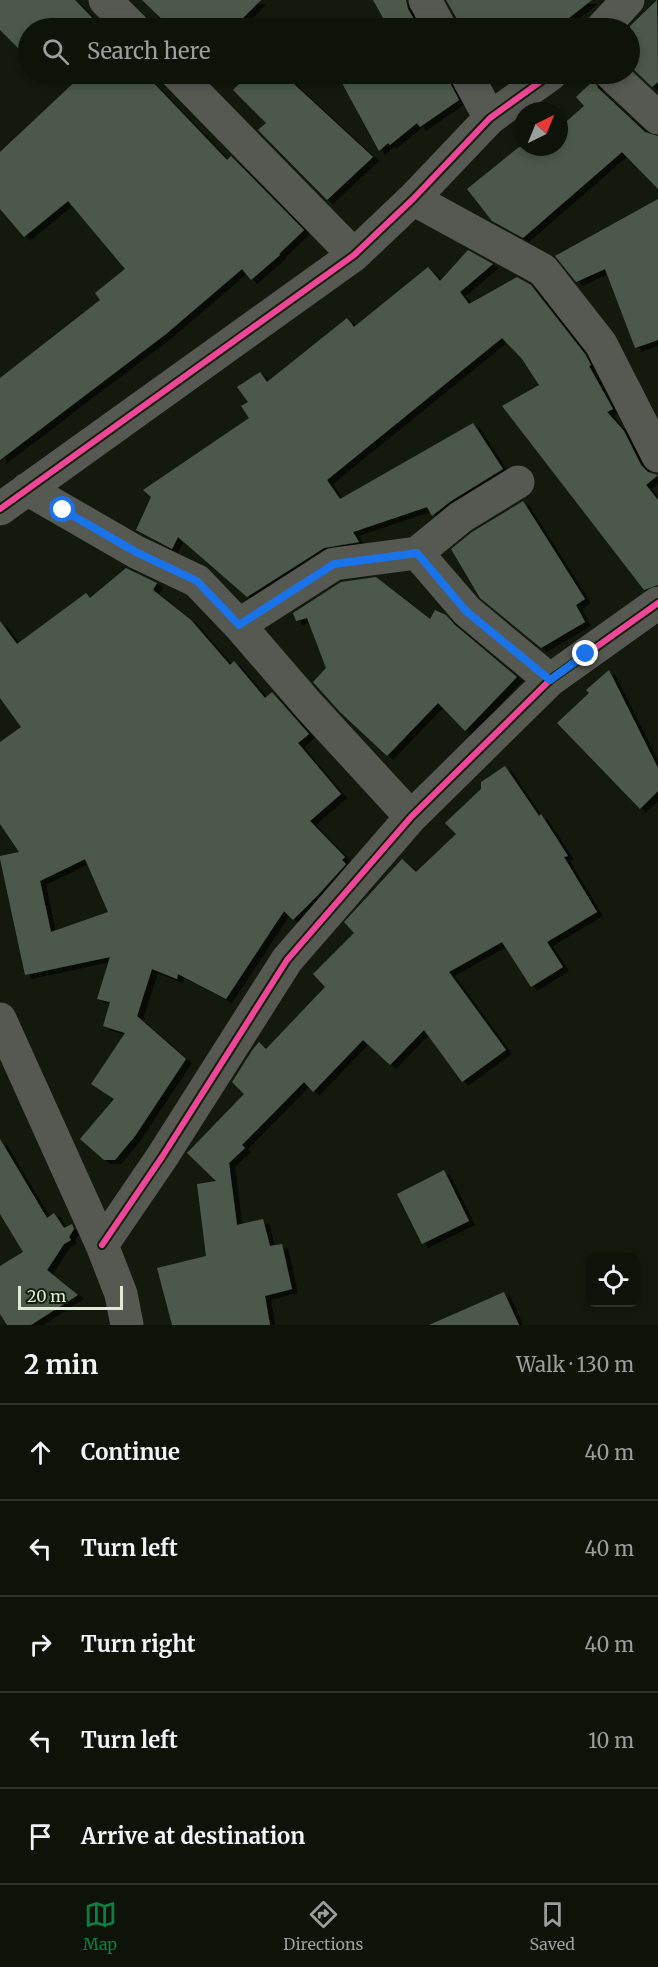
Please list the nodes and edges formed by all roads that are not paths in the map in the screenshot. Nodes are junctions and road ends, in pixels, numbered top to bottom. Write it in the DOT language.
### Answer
graph roads {
  1 [pos="105,0"];
  2 [pos="425,0"];
  3 [pos="628,0"];
  4 [pos="123,18"];
  5 [pos="435,18"];
  6 [pos="611,18"];
  7 [pos="187,84"];
  8 [pos="471,84"];
  9 [pos="537,84"];
  10 [pos="622,84"];
  11 [pos="490,118"];
  12 [pos="658,118"];
  13 [pos="413,199"];
  14 [pos="354,255"];
  15 [pos="658,456"];
  16 [pos="518,482"];
  17 [pos="27,489"];
  18 [pos="0,509"];
  19 [pos="417,553"];
  20 [pos="658,603"];
  21 [pos="239,625"];
  22 [pos="550,680"];
  23 [pos="411,817"];
  24 [pos="0,1018"];
  25 [pos="102,1245"];
  26 [pos="127,1325"];
  1 -- 4 [label="street"];
  2 -- 5 [label="street"];
  3 -- 6 [label="street"];
  7 -- 14 [label="street"];
  8 -- 11 [label="street"];
  9 -- 11 [label="street"];
  10 -- 12 [label="street"];
  11 -- 13 [label="street"];
  13 -- 14 [label="street"];
  13 -- 15 [label="street"];
  14 -- 17 [label="street"];
  16 -- 19 [label="street"];
  17 -- 18 [label="street"];
  17 -- 21 [label="street"];
  19 -- 21 [label="street"];
  19 -- 22 [label="street"];
  20 -- 22 [label="street"];
  21 -- 23 [label="street"];
  22 -- 23 [label="street"];
  23 -- 25 [label="street"];
  24 -- 25 [label="street"];
  25 -- 26 [label="street"];
}
